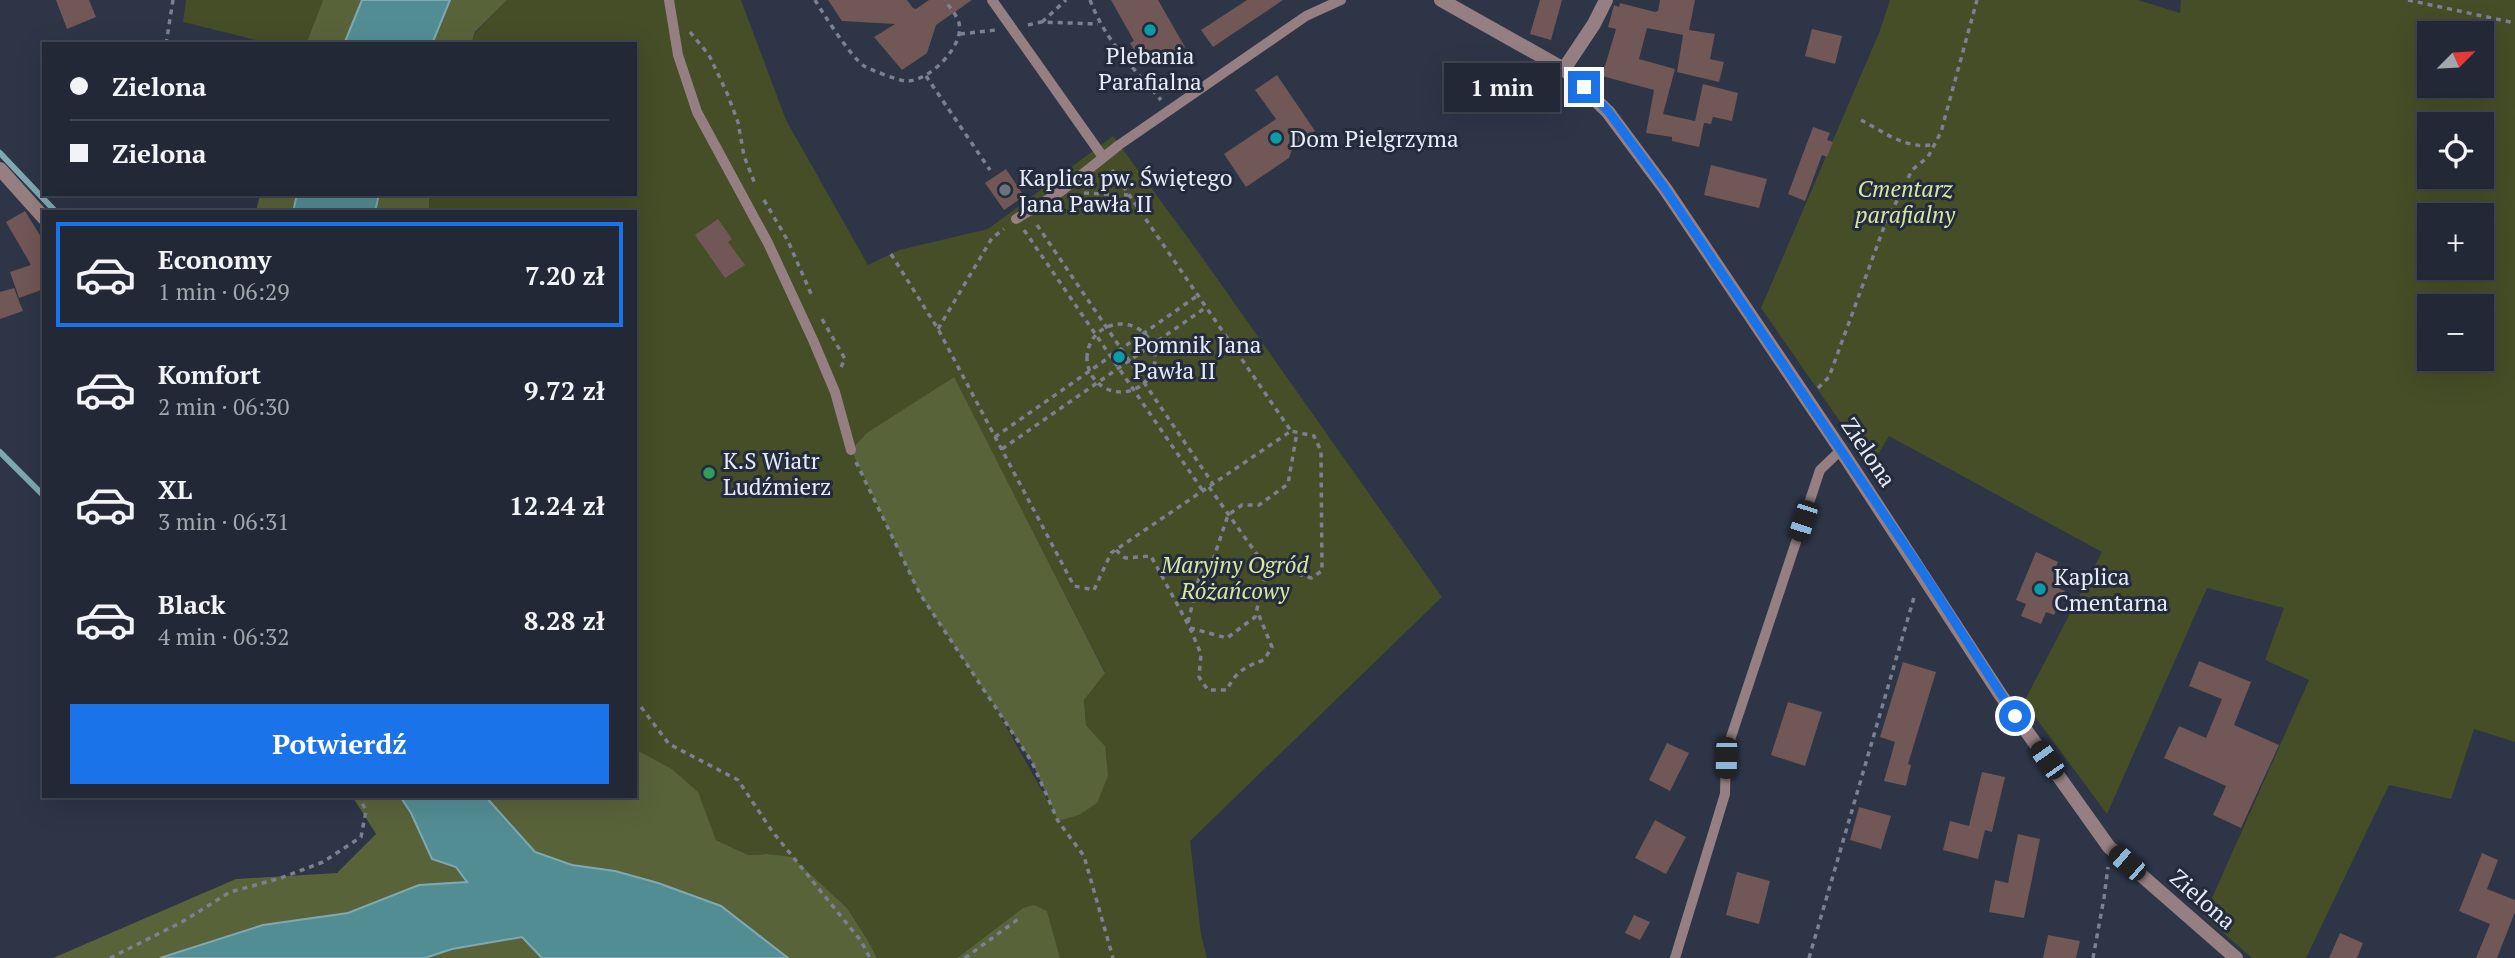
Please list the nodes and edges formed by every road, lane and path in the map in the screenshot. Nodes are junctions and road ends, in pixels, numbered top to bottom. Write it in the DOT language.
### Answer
graph roads {
  1 [pos="173,0"];
  2 [pos="669,0"];
  3 [pos="815,0"];
  4 [pos="945,0"];
  5 [pos="992,0"];
  6 [pos="1066,0"];
  7 [pos="1090,0"];
  8 [pos="1341,0"];
  9 [pos="1441,0"];
  10 [pos="1606,0"];
  11 [pos="1977,0"];
  12 [pos="2408,0"];
  13 [pos="672,18"];
  14 [pos="1041,22"];
  15 [pos="2515,23"];
  16 [pos="166,42"];
  17 [pos="1564,69"];
  18 [pos="926,76"];
  19 [pos="1169,110"];
  20 [pos="1861,120"];
  21 [pos="1935,144"];
  22 [pos="1103,157"];
  23 [pos="0,169"];
  24 [pos="990,170"];
  25 [pos="756,186"];
  26 [pos="1060,192"];
  27 [pos="1128,195"];
  28 [pos="762,197"];
  29 [pos="1028,212"];
  30 [pos="42,216"];
  31 [pos="1016,219"];
  32 [pos="891,254"];
  33 [pos="1197,296"];
  34 [pos="814,303"];
  35 [pos="1205,308"];
  36 [pos="820,315"];
  37 [pos="1106,327"];
  38 [pos="938,328"];
  39 [pos="1144,333"];
  40 [pos="1095,335"];
  41 [pos="1152,345"];
  42 [pos="1121,349"];
  43 [pos="1110,357"];
  44 [pos="1129,361"];
  45 [pos="1118,369"];
  46 [pos="1089,372"];
  47 [pos="829,376"];
  48 [pos="1097,383"];
  49 [pos="1145,383"];
  50 [pos="1818,388"];
  51 [pos="1133,391"];
  52 [pos="1291,431"];
  53 [pos="1297,432"];
  54 [pos="995,437"];
  55 [pos="1002,449"];
  56 [pos="850,450"];
  57 [pos="1840,450"];
  58 [pos="1213,484"];
  59 [pos="1209,487"];
  60 [pos="1203,491"];
  61 [pos="1228,515"];
  62 [pos="1116,550"];
  63 [pos="1268,565"];
  64 [pos="1922,571"];
  65 [pos="1257,611"];
  66 [pos="1189,626"];
  67 [pos="637,702"];
  68 [pos="360,798"];
  69 [pos="2109,847"];
  70 [pos="1021,917"];
  71 [pos="110,958"];
  72 [pos="870,958"];
  73 [pos="965,958"];
  74 [pos="1112,958"];
  75 [pos="1675,958"];
  76 [pos="1809,958"];
  77 [pos="2093,958"];
  78 [pos="2236,958"];
  1 -- 16 [label="path"];
  2 -- 13 [label="lane"];
  3 -- 18 [label="path"];
  4 -- 18 [label="path"];
  5 -- 22 [label="lane"];
  6 -- 14 [label="path"];
  7 -- 19 [label="path"];
  8 -- 19 [label="lane"];
  9 -- 17 [label="street, Zielona"];
  10 -- 17 [label="street"];
  11 -- 21 [label="path"];
  12 -- 15 [label="path"];
  13 -- 25 [label="path"];
  13 -- 47 [label="lane"];
  17 -- 57 [label="street, Zielona"];
  18 -- 24 [label="path"];
  19 -- 22 [label="lane"];
  20 -- 21 [label="path"];
  21 -- 50 [label="path"];
  22 -- 26 [label="lane"];
  22 -- 27 [label="path"];
  23 -- 30 [label="street"];
  26 -- 27 [label="path"];
  26 -- 29 [label="lane"];
  27 -- 33 [label="path"];
  28 -- 34 [label="path"];
  29 -- 31 [label="lane"];
  29 -- 37 [label="path"];
  31 -- 38 [label="path"];
  31 -- 40 [label="path"];
  32 -- 38 [label="path"];
  33 -- 35 [label="path"];
  33 -- 39 [label="path"];
  35 -- 41 [label="path"];
  35 -- 52 [label="path"];
  36 -- 47 [label="path"];
  37 -- 39 [label="path"];
  37 -- 40 [label="path"];
  37 -- 42 [label="path"];
  38 -- 54 [label="path"];
  39 -- 41 [label="path"];
  39 -- 42 [label="path"];
  40 -- 43 [label="path"];
  40 -- 46 [label="path"];
  41 -- 44 [label="path"];
  41 -- 49 [label="path"];
  42 -- 43 [label="path"];
  42 -- 44 [label="path"];
  43 -- 45 [label="path"];
  43 -- 46 [label="path"];
  44 -- 45 [label="path"];
  44 -- 49 [label="path"];
  45 -- 48 [label="path"];
  45 -- 51 [label="path"];
  46 -- 48 [label="path"];
  46 -- 54 [label="path"];
  47 -- 56 [label="lane"];
  48 -- 51 [label="path"];
  48 -- 55 [label="path"];
  49 -- 51 [label="path"];
  49 -- 58 [label="path"];
  51 -- 60 [label="path"];
  52 -- 53 [label="path"];
  52 -- 58 [label="path"];
  53 -- 61 [label="path"];
  53 -- 63 [label="path"];
  54 -- 55 [label="path"];
  55 -- 62 [label="path"];
  56 -- 74 [label="path"];
  57 -- 64 [label="street, Zielona"];
  57 -- 75 [label="lane"];
  58 -- 59 [label="path"];
  59 -- 60 [label="path"];
  59 -- 61 [label="path"];
  60 -- 62 [label="path"];
  61 -- 63 [label="path"];
  61 -- 66 [label="path"];
  62 -- 66 [label="path"];
  63 -- 65 [label="path"];
  64 -- 69 [label="street, Zielona"];
  64 -- 76 [label="path"];
  65 -- 66 [label="path"];
  65 -- 66 [label="path"];
  67 -- 72 [label="path"];
  68 -- 71 [label="path"];
  69 -- 77 [label="path"];
  69 -- 78 [label="street, Zielona"];
  70 -- 73 [label="path"];
}
